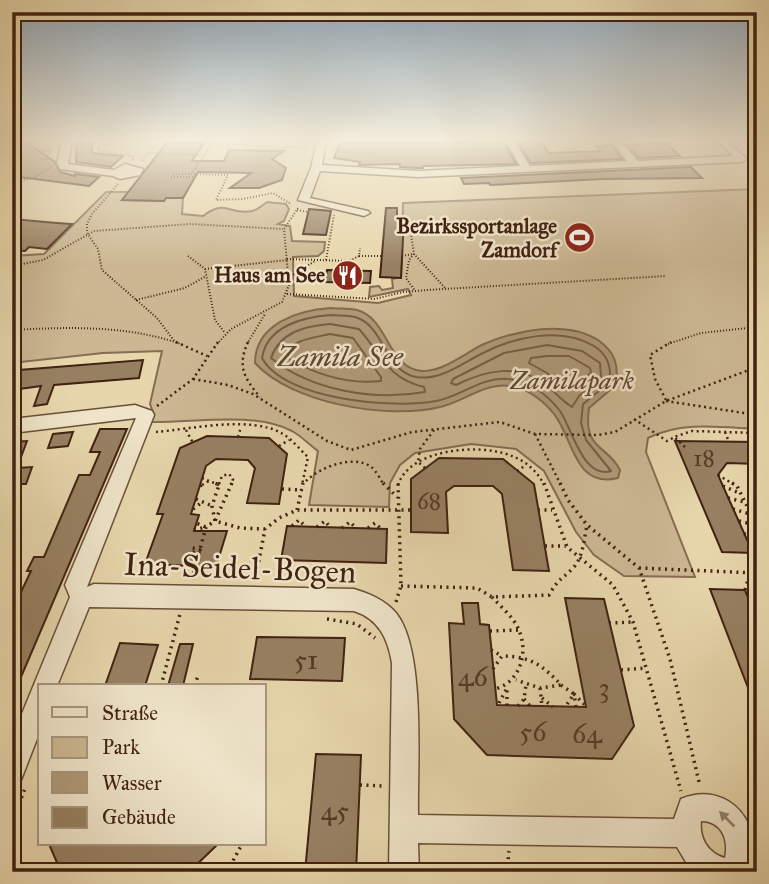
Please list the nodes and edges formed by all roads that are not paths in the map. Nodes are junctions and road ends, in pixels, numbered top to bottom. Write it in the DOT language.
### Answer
graph roads {
  1 [pos="311,182"];
  2 [pos="364,213"];
  3 [pos="12,426"];
  4 [pos="82,599"];
  5 [pos="46,684"];
  6 [pos="38,704"];
  7 [pos="12,771"];
  8 [pos="694,815"];
  9 [pos="404,829"];
  10 [pos="750,846"];
  11 [pos="389,871"];
  12 [pos="720,872"];
  13 [pos="726,872"];
  1 -- 2 [label="street"];
  3 -- 4 [label="street"];
  4 -- 5 [label="street"];
  4 -- 9 [label="street, Ina-Seidel-Bogen"];
  6 -- 7 [label="street"];
  8 -- 9 [label="street"];
  10 -- 8 [label="street, one-way"];
  8 -- 12 [label="street"];
  9 -- 11 [label="street, Ina-Seidel-Bogen"];
  10 -- 13 [label="street"];
}
